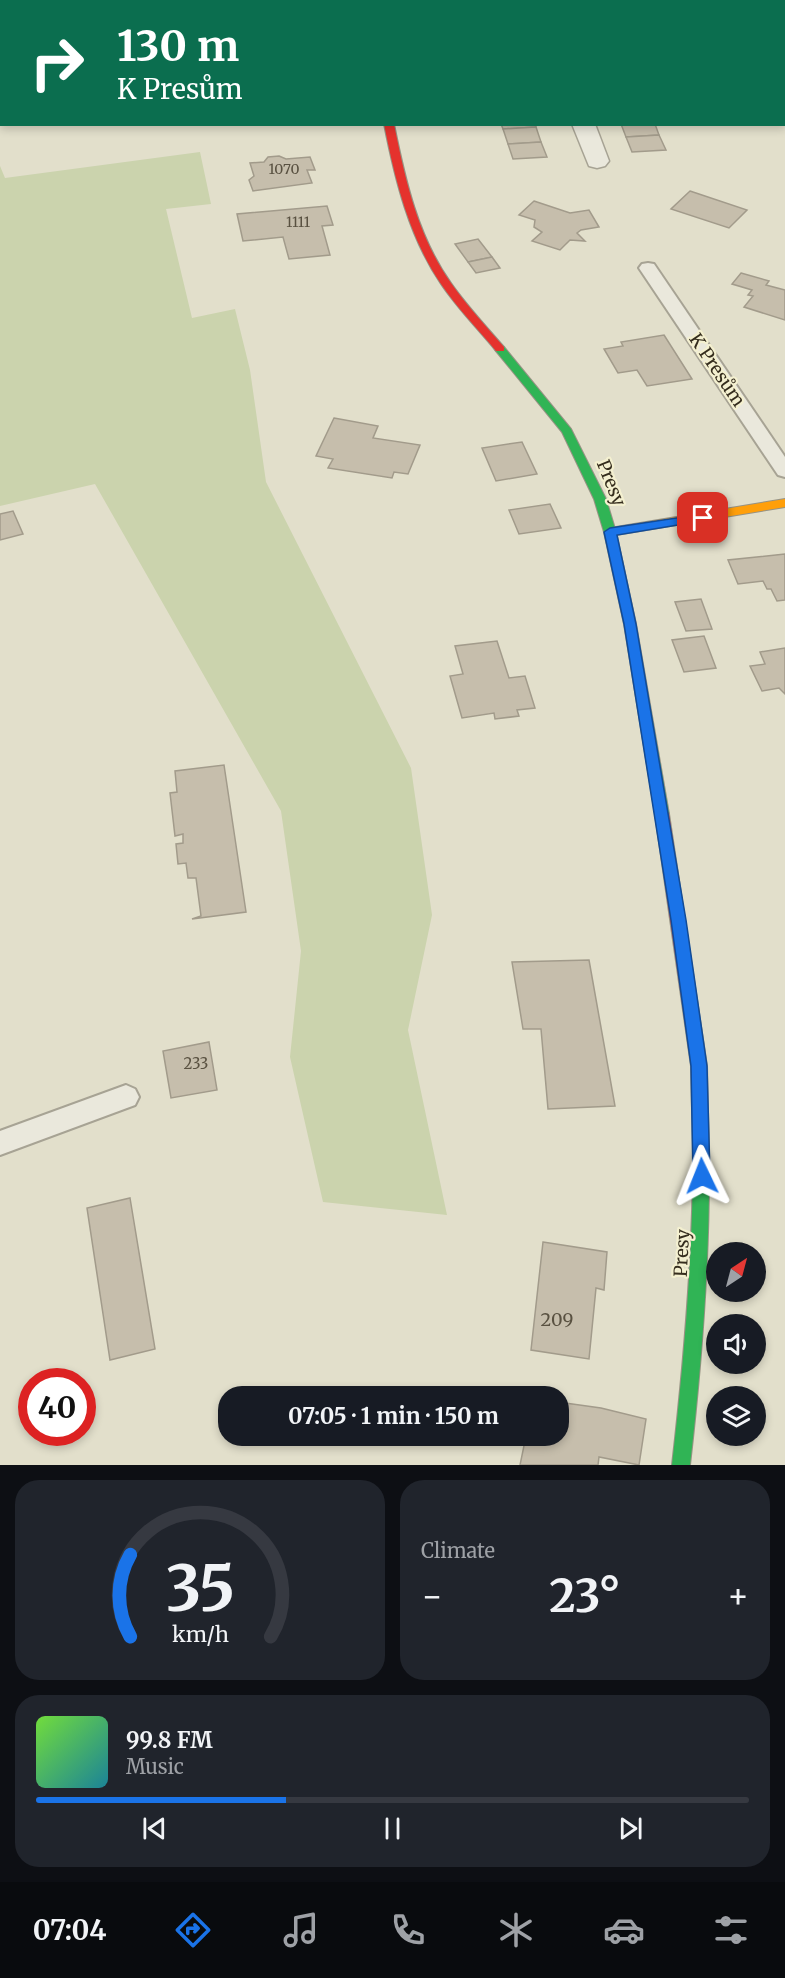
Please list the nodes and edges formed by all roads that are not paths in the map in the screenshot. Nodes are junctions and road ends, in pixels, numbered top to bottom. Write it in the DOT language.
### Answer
graph roads {
  1 [pos="389,126"];
  2 [pos="584,126"];
  3 [pos="597,161"];
  4 [pos="648,268"];
  5 [pos="785,471"];
  6 [pos="785,502"];
  7 [pos="610,532"];
  8 [pos="126,1096"];
  9 [pos="0,1143"];
  10 [pos="681,1465"];
  1 -- 7 [label="street, Presy"];
  2 -- 3 [label="street"];
  4 -- 5 [label="lane, K Presům"];
  6 -- 7 [label="street"];
  7 -- 10 [label="street, Presy"];
  8 -- 9 [label="lane"];
}
